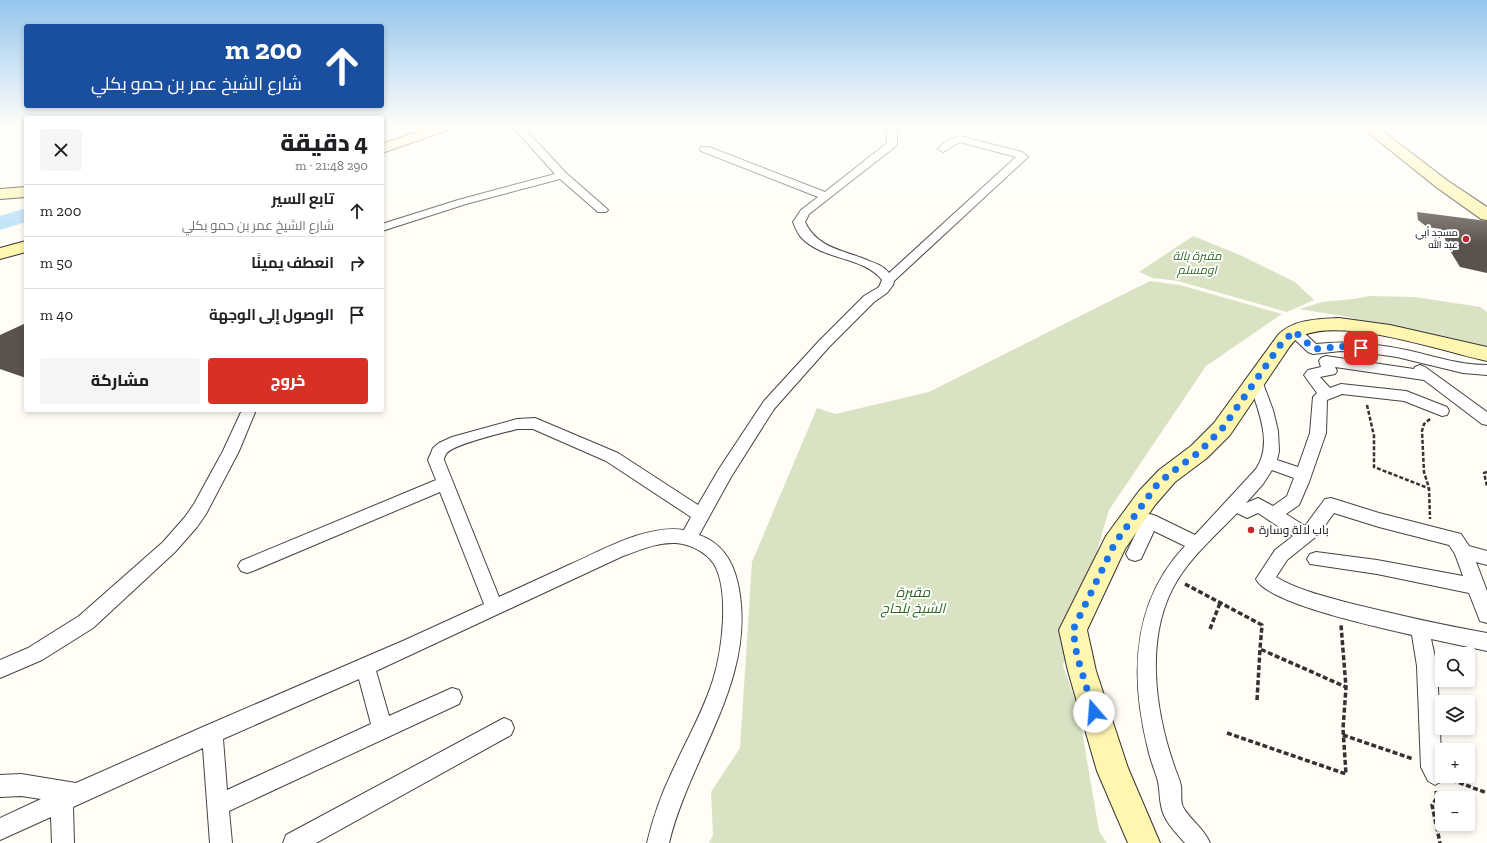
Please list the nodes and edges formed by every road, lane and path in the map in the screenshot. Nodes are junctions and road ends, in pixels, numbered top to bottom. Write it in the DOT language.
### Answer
graph roads {
  1 [pos="553,165"];
  2 [pos="747,165"];
  3 [pos="866,165"];
  4 [pos="1014,165"];
  5 [pos="1418,165"];
  6 [pos="1428,165"];
  7 [pos="562,175"];
  8 [pos="24,192"];
  9 [pos="0,194"];
  10 [pos="826,196"];
  11 [pos="1482,207"];
  12 [pos="602,210"];
  13 [pos="384,227"];
  14 [pos="24,247"];
  15 [pos="0,254"];
  16 [pos="888,280"];
  17 [pos="1294,331"];
  18 [pos="1327,347"];
  19 [pos="1487,354"];
  20 [pos="1408,356"];
  21 [pos="1338,362"];
  22 [pos="1487,370"];
  23 [pos="1427,376"];
  24 [pos="1256,381"];
  25 [pos="1363,392"];
  26 [pos="1328,394"];
  27 [pos="1469,408"];
  28 [pos="1487,408"];
  29 [pos="1442,411"];
  30 [pos="248,412"];
  31 [pos="1487,420"];
  32 [pos="1268,462"];
  33 [pos="1487,472"];
  34 [pos="1303,475"];
  35 [pos="445,483"];
  36 [pos="1487,486"];
  37 [pos="1429,488"];
  38 [pos="1234,505"];
  39 [pos="701,515"];
  40 [pos="1273,515"];
  41 [pos="1432,533"];
  42 [pos="1305,535"];
  43 [pos="688,538"];
  44 [pos="1197,544"];
  45 [pos="1459,546"];
  46 [pos="1135,554"];
  47 [pos="1487,558"];
  48 [pos="1316,559"];
  49 [pos="247,566"];
  50 [pos="1170,576"];
  51 [pos="1475,586"];
  52 [pos="1220,603"];
  53 [pos="494,607"];
  54 [pos="1340,609"];
  55 [pos="1487,615"];
  56 [pos="1210,628"];
  57 [pos="1420,629"];
  58 [pos="1487,642"];
  59 [pos="1260,649"];
  60 [pos="365,666"];
  61 [pos="0,669"];
  62 [pos="1346,687"];
  63 [pos="452,697"];
  64 [pos="1257,700"];
  65 [pos="504,728"];
  66 [pos="383,729"];
  67 [pos="212,733"];
  68 [pos="1228,734"];
  69 [pos="1343,735"];
  70 [pos="1434,771"];
  71 [pos="0,786"];
  72 [pos="1487,793"];
  73 [pos="70,797"];
  74 [pos="218,806"];
  75 [pos="0,829"];
  76 [pos="63,843"];
  77 [pos="222,843"];
  78 [pos="294,843"];
  79 [pos="658,843"];
  80 [pos="1144,843"];
  81 [pos="1199,843"];
  82 [pos="1440,843"];
  1 -- 7 [label="street"];
  2 -- 10 [label="street"];
  3 -- 10 [label="street"];
  4 -- 16 [label="street"];
  5 -- 11 [label="main road"];
  6 -- 11 [label="main road"];
  7 -- 12 [label="street"];
  7 -- 13 [label="street"];
  8 -- 9 [label="main road"];
  10 -- 16 [label="street"];
  14 -- 15 [label="main road"];
  16 -- 39 [label="street"];
  17 -- 18 [label="street"];
  17 -- 19 [label="main road"];
  17 -- 24 [label="main road"];
  18 -- 20 [label="street"];
  18 -- 21 [label="street"];
  20 -- 22 [label="street"];
  20 -- 23 [label="street"];
  21 -- 23 [label="street"];
  21 -- 26 [label="street"];
  23 -- 27 [label="street"];
  24 -- 32 [label="street"];
  24 -- 80 [label="main road"];
  25 -- 26 [label="street"];
  25 -- 29 [label="street"];
  25 -- 37 [label="path"];
  26 -- 34 [label="street"];
  27 -- 28 [label="street"];
  27 -- 31 [label="street"];
  29 -- 37 [label="path"];
  30 -- 61 [label="street"];
  32 -- 34 [label="street"];
  32 -- 38 [label="street"];
  33 -- 36 [label="path"];
  34 -- 40 [label="street"];
  35 -- 39 [label="street"];
  35 -- 49 [label="street"];
  35 -- 53 [label="street"];
  37 -- 41 [label="path"];
  38 -- 40 [label="street"];
  38 -- 44 [label="street"];
  39 -- 43 [label="street"];
  40 -- 42 [label="street"];
  41 -- 42 [label="street"];
  41 -- 45 [label="street"];
  42 -- 54 [label="street"];
  43 -- 53 [label="street"];
  43 -- 79 [label="street"];
  44 -- 46 [label="street"];
  44 -- 50 [label="street"];
  45 -- 47 [label="street"];
  45 -- 51 [label="street"];
  48 -- 51 [label="street"];
  50 -- 52 [label="path"];
  50 -- 81 [label="street"];
  51 -- 55 [label="street"];
  52 -- 56 [label="path"];
  52 -- 59 [label="path"];
  53 -- 60 [label="street"];
  54 -- 57 [label="street"];
  54 -- 62 [label="path"];
  57 -- 58 [label="street"];
  57 -- 70 [label="street"];
  59 -- 62 [label="path"];
  59 -- 64 [label="path"];
  60 -- 66 [label="street"];
  60 -- 67 [label="street"];
  62 -- 69 [label="path"];
  63 -- 66 [label="street"];
  65 -- 78 [label="street"];
  66 -- 74 [label="street"];
  67 -- 73 [label="street"];
  67 -- 74 [label="street"];
  68 -- 69 [label="path"];
  69 -- 70 [label="path"];
  70 -- 72 [label="path"];
  70 -- 82 [label="path"];
  71 -- 73 [label="street"];
  73 -- 75 [label="street"];
  73 -- 76 [label="street"];
  74 -- 77 [label="street"];
}
